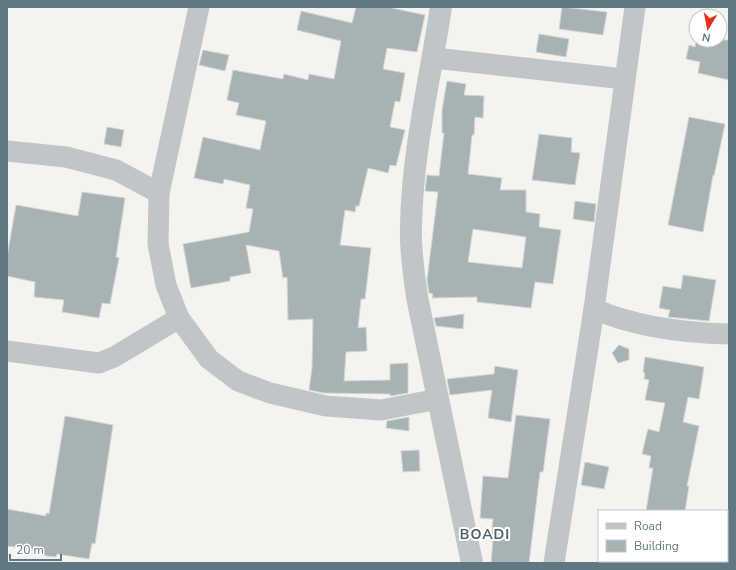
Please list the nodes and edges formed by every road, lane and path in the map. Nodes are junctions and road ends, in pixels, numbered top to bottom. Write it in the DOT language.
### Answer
graph roads {
  1 [pos="199,7"];
  2 [pos="441,7"];
  3 [pos="635,7"];
  4 [pos="434,58"];
  5 [pos="624,79"];
  6 [pos="7,150"];
  7 [pos="159,193"];
  8 [pos="594,309"];
  9 [pos="179,318"];
  10 [pos="729,334"];
  11 [pos="7,351"];
  12 [pos="438,399"];
  13 [pos="472,563"];
  14 [pos="554,563"];
  1 -- 7 [label="street"];
  2 -- 4 [label="street"];
  3 -- 5 [label="street"];
  4 -- 5 [label="street"];
  4 -- 12 [label="street"];
  5 -- 8 [label="street"];
  6 -- 7 [label="street"];
  7 -- 9 [label="street"];
  8 -- 10 [label="street"];
  8 -- 14 [label="street"];
  9 -- 11 [label="street"];
  9 -- 12 [label="street"];
  12 -- 13 [label="street"];
}
